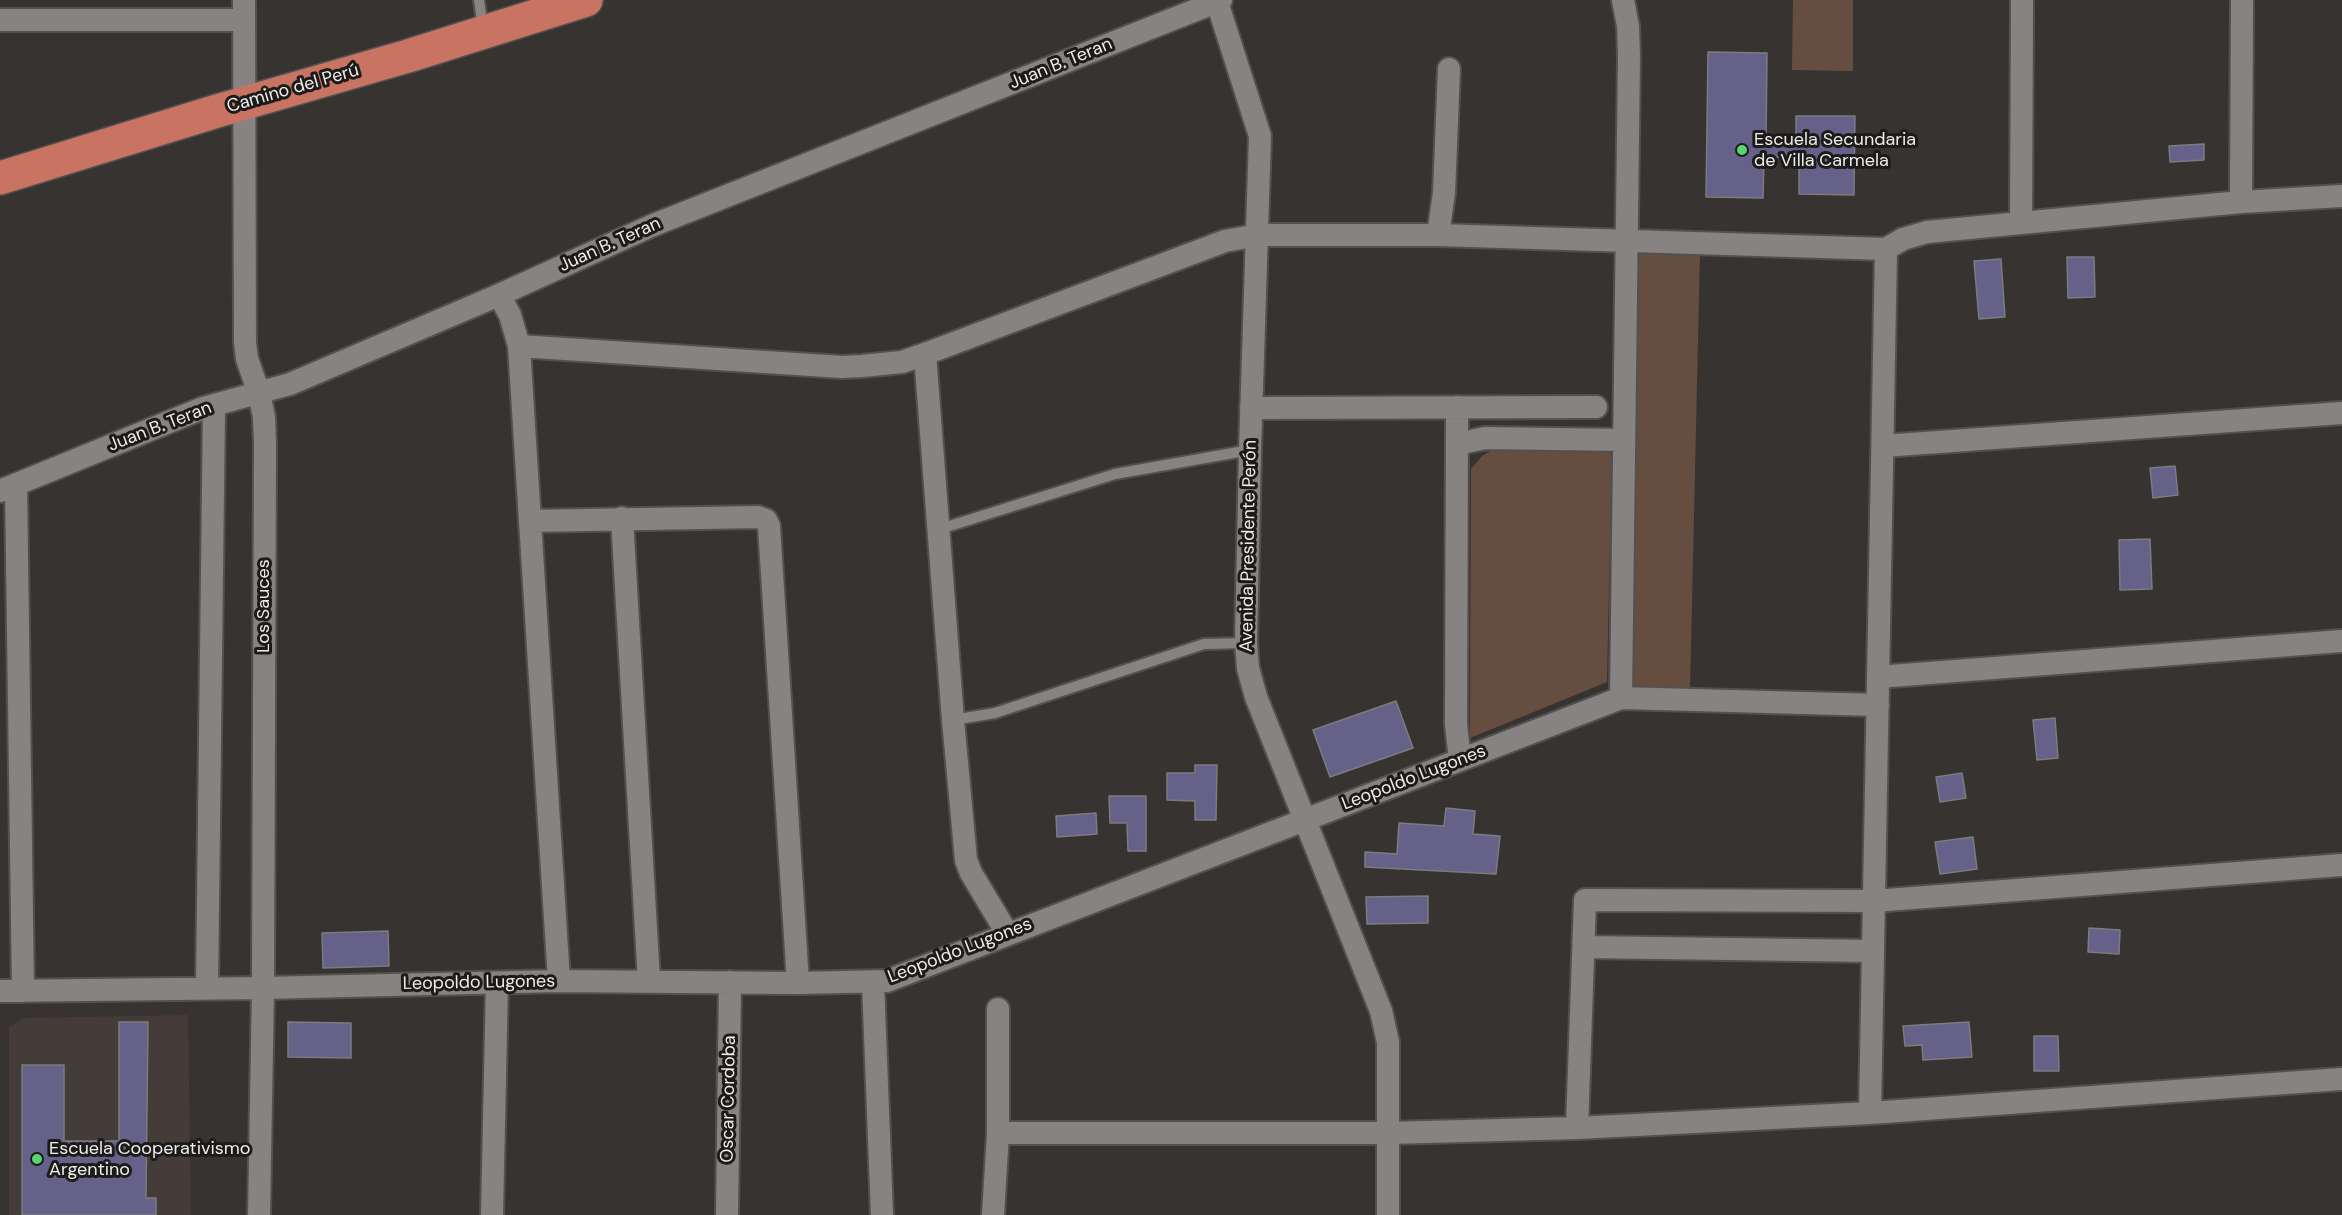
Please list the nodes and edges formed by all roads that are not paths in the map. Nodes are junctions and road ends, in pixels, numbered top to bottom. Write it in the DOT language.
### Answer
graph roads {
  1 [pos="479,0"];
  2 [pos="586,0"];
  3 [pos="1623,0"];
  4 [pos="2022,0"];
  5 [pos="2242,0"];
  6 [pos="1219,1"];
  7 [pos="244,10"];
  8 [pos="0,20"];
  9 [pos="484,32"];
  10 [pos="1449,69"];
  11 [pos="243,104"];
  12 [pos="0,178"];
  13 [pos="2342,196"];
  14 [pos="2241,202"];
  15 [pos="2020,223"];
  16 [pos="1258,235"];
  17 [pos="1438,235"];
  18 [pos="1628,240"];
  19 [pos="1886,249"];
  20 [pos="499,295"];
  21 [pos="519,346"];
  22 [pos="925,354"];
  23 [pos="259,393"];
  24 [pos="214,405"];
  25 [pos="1457,407"];
  26 [pos="1596,407"];
  27 [pos="1251,408"];
  28 [pos="2342,413"];
  29 [pos="1624,440"];
  30 [pos="1457,444"];
  31 [pos="1883,446"];
  32 [pos="1250,450"];
  33 [pos="8,488"];
  34 [pos="622,518"];
  35 [pos="530,521"];
  36 [pos="940,529"];
  37 [pos="2342,640"];
  38 [pos="1246,643"];
  39 [pos="1878,677"];
  40 [pos="1621,698"];
  41 [pos="1878,705"];
  42 [pos="953,720"];
  43 [pos="1460,760"];
  44 [pos="1306,821"];
  45 [pos="2342,865"];
  46 [pos="1874,901"];
  47 [pos="1007,933"];
  48 [pos="1584,947"];
  49 [pos="1873,951"];
  50 [pos="559,981"];
  51 [pos="649,981"];
  52 [pos="730,982"];
  53 [pos="798,982"];
  54 [pos="873,982"];
  55 [pos="497,983"];
  56 [pos="207,988"];
  57 [pos="263,988"];
  58 [pos="0,991"];
  59 [pos="23,991"];
  60 [pos="998,1008"];
  61 [pos="2342,1079"];
  62 [pos="1870,1113"];
  63 [pos="1577,1128"];
  64 [pos="998,1133"];
  65 [pos="1388,1133"];
  66 [pos="259,1215"];
  67 [pos="492,1215"];
  68 [pos="727,1215"];
  69 [pos="882,1215"];
  70 [pos="993,1215"];
  71 [pos="1388,1215"];
  1 -- 9 [label="lane"];
  2 -- 9 [label="main road, Camino del Perú"];
  3 -- 18 [label="street"];
  4 -- 15 [label="street"];
  5 -- 14 [label="street"];
  6 -- 16 [label="street, Avenida Presidente Perón"];
  6 -- 20 [label="street, Juan B. Teran"];
  7 -- 8 [label="street"];
  7 -- 11 [label="street, Los Sauces"];
  9 -- 11 [label="main road, Camino del Perú"];
  10 -- 17 [label="street"];
  11 -- 12 [label="main road, Camino del Perú"];
  11 -- 23 [label="street, Los Sauces"];
  13 -- 14 [label="street"];
  14 -- 15 [label="street"];
  15 -- 19 [label="street"];
  16 -- 17 [label="street"];
  16 -- 22 [label="street"];
  16 -- 27 [label="street, Avenida Presidente Perón"];
  17 -- 18 [label="street"];
  18 -- 19 [label="street"];
  18 -- 29 [label="street"];
  19 -- 31 [label="street"];
  20 -- 21 [label="street"];
  20 -- 23 [label="street, Juan B. Teran"];
  21 -- 22 [label="street"];
  21 -- 35 [label="street"];
  22 -- 36 [label="street"];
  23 -- 24 [label="street, Juan B. Teran"];
  23 -- 57 [label="street, Los Sauces"];
  24 -- 33 [label="street, Juan B. Teran"];
  24 -- 56 [label="street"];
  25 -- 26 [label="street"];
  25 -- 27 [label="street"];
  25 -- 30 [label="street"];
  27 -- 32 [label="street, Avenida Presidente Perón"];
  28 -- 31 [label="street"];
  29 -- 30 [label="street"];
  29 -- 40 [label="street"];
  30 -- 43 [label="street"];
  31 -- 39 [label="street"];
  32 -- 36 [label="lane"];
  32 -- 38 [label="street, Avenida Presidente Perón"];
  33 -- 59 [label="street"];
  34 -- 35 [label="street"];
  34 -- 51 [label="street"];
  34 -- 53 [label="street"];
  35 -- 50 [label="street"];
  36 -- 42 [label="street"];
  37 -- 39 [label="street"];
  38 -- 42 [label="lane"];
  38 -- 44 [label="street, Avenida Presidente Perón"];
  39 -- 41 [label="street"];
  40 -- 41 [label="street, Leopoldo Lugones"];
  40 -- 43 [label="street, Leopoldo Lugones"];
  41 -- 46 [label="street"];
  42 -- 47 [label="street"];
  43 -- 44 [label="street, Leopoldo Lugones"];
  44 -- 47 [label="street, Leopoldo Lugones"];
  44 -- 65 [label="street, Avenida Presidente Perón"];
  45 -- 46 [label="street"];
  46 -- 48 [label="street"];
  46 -- 49 [label="street"];
  47 -- 54 [label="street, Leopoldo Lugones"];
  48 -- 49 [label="street"];
  48 -- 63 [label="street"];
  49 -- 62 [label="street"];
  50 -- 51 [label="street, Leopoldo Lugones"];
  50 -- 55 [label="street, Leopoldo Lugones"];
  51 -- 52 [label="street, Leopoldo Lugones"];
  52 -- 53 [label="street, Leopoldo Lugones"];
  52 -- 68 [label="street, Oscar Cordoba"];
  53 -- 54 [label="street, Leopoldo Lugones"];
  54 -- 69 [label="street"];
  55 -- 57 [label="street, Leopoldo Lugones"];
  55 -- 67 [label="street"];
  56 -- 57 [label="street, Leopoldo Lugones"];
  56 -- 59 [label="street, Leopoldo Lugones"];
  57 -- 66 [label="street, Los Sauces"];
  58 -- 59 [label="street, Leopoldo Lugones"];
  60 -- 64 [label="street"];
  61 -- 62 [label="street"];
  62 -- 63 [label="street"];
  63 -- 65 [label="street"];
  64 -- 65 [label="street"];
  64 -- 70 [label="street"];
  65 -- 71 [label="street, Avenida Presidente Perón"];
}
